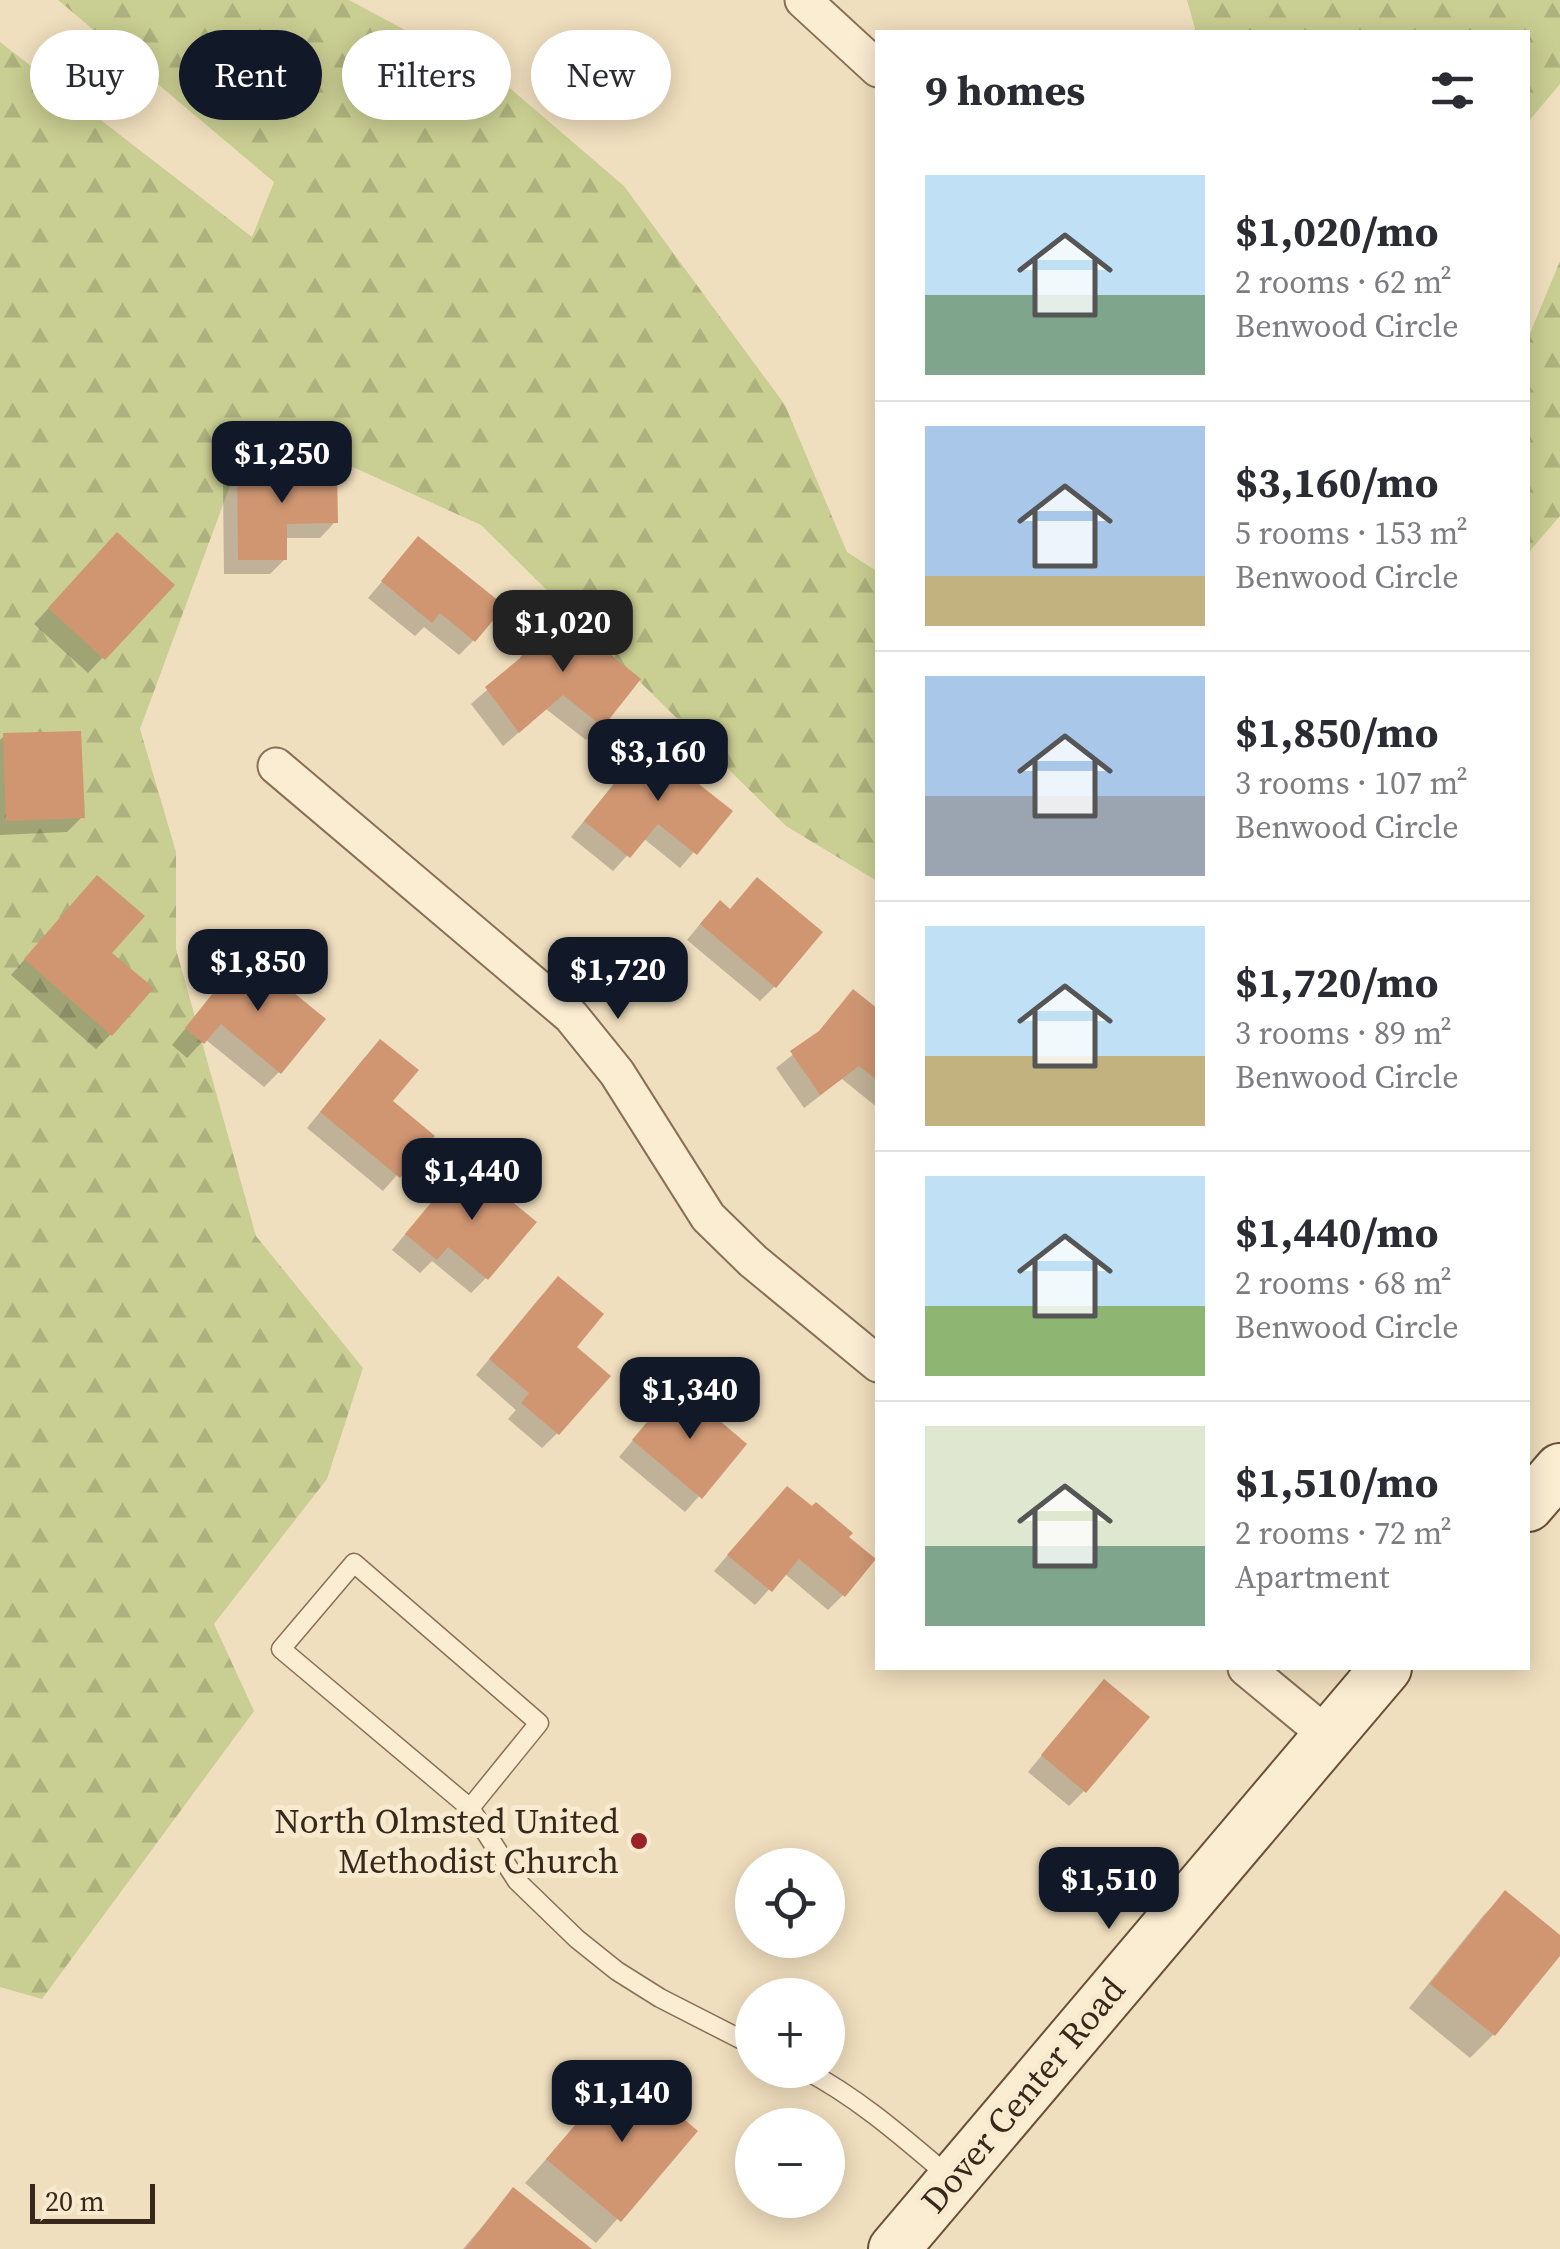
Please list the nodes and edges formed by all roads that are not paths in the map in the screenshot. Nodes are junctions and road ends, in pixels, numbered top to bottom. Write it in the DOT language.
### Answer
graph roads {
  1 [pos="802,0"];
  2 [pos="875,66"];
  3 [pos="276,766"];
  4 [pos="875,1362"];
  5 [pos="1560,1469"];
  6 [pos="1530,1504"];
  7 [pos="1248,1670"];
  8 [pos="1384,1670"];
  9 [pos="1327,1735"];
  10 [pos="470,1808"];
  11 [pos="735,2036"];
  12 [pos="835,2088"];
  13 [pos="953,2180"];
  14 [pos="894,2249"];
  1 -- 2 [label="street"];
  3 -- 4 [label="street"];
  5 -- 6 [label="street"];
  7 -- 9 [label="street"];
  8 -- 9 [label="street, Dover Center Road"];
  9 -- 13 [label="street, Dover Center Road"];
  10 -- 10 [label="lane"];
  10 -- 11 [label="lane"];
  12 -- 13 [label="lane"];
  13 -- 14 [label="street, Dover Center Road"];
}
